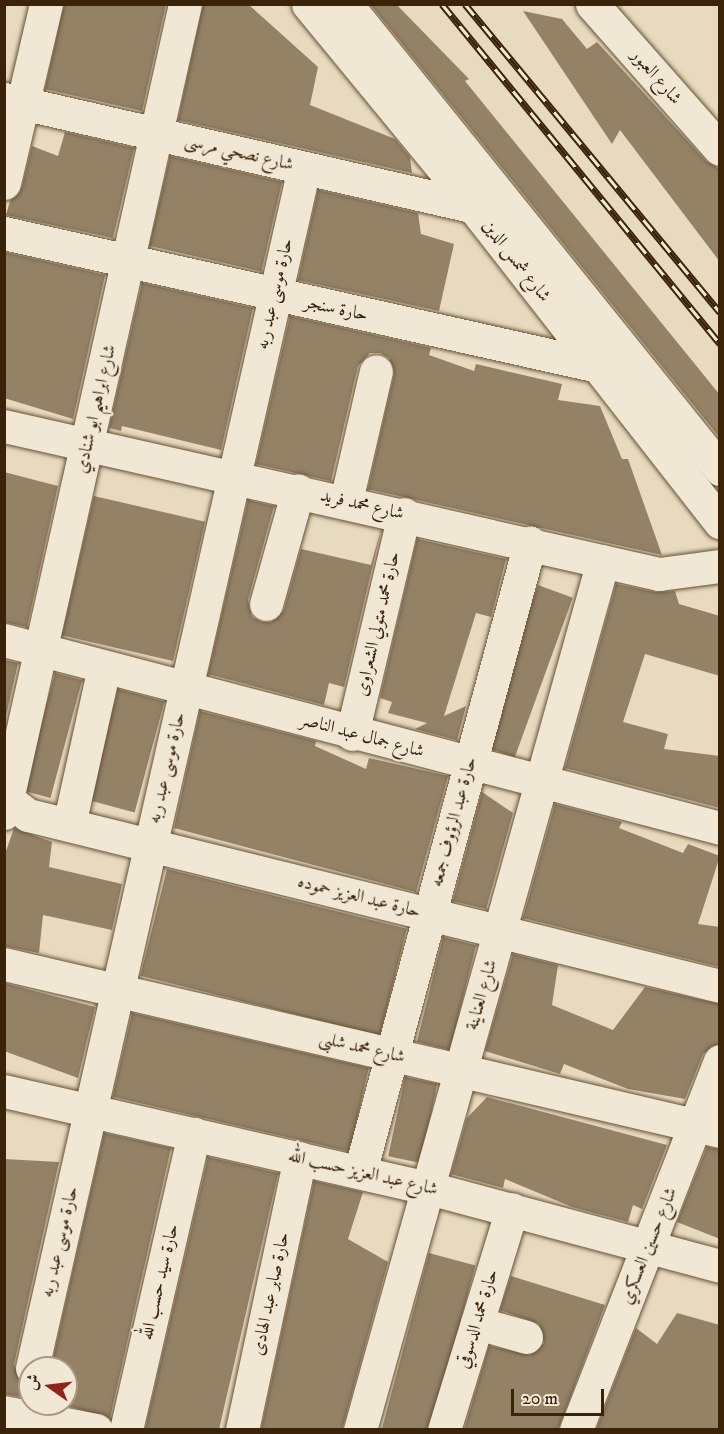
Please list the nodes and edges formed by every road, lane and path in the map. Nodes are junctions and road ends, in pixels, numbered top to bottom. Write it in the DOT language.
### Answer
graph roads {
  1 [pos="46,4"];
  2 [pos="185,4"];
  3 [pos="308,4"];
  4 [pos="346,4"];
  5 [pos="592,4"];
  6 [pos="13,101"];
  7 [pos="156,134"];
  8 [pos="720,149"];
  9 [pos="304,168"];
  10 [pos="4,183"];
  11 [pos="473,206"];
  12 [pos="4,233"];
  13 [pos="128,261"];
  14 [pos="274,296"];
  15 [pos="598,366"];
  16 [pos="376,370"];
  17 [pos="4,426"];
  18 [pos="88,444"];
  19 [pos="720,469"];
  20 [pos="234,476"];
  21 [pos="298,490"];
  22 [pos="346,501"];
  23 [pos="404,514"];
  24 [pos="720,522"];
  25 [pos="530,543"];
  26 [pos="603,561"];
  27 [pos="720,566"];
  28 [pos="266,604"];
  29 [pos="4,640"];
  30 [pos="40,650"];
  31 [pos="104,667"];
  32 [pos="185,689"];
  33 [pos="352,734"];
  34 [pos="470,764"];
  35 [pos="541,783"];
  36 [pos="5,804"];
  37 [pos="69,825"];
  38 [pos="720,828"];
  39 [pos="150,844"];
  40 [pos="429,915"];
  41 [pos="500,932"];
  42 [pos="4,964"];
  43 [pos="720,986"];
  44 [pos="116,991"];
  45 [pos="391,1055"];
  46 [pos="720,1061"];
  47 [pos="461,1071"];
  48 [pos="4,1091"];
  49 [pos="89,1110"];
  50 [pos="708,1128"];
  51 [pos="194,1134"];
  52 [pos="300,1158"];
  53 [pos="360,1172"];
  54 [pos="429,1188"];
  55 [pos="512,1209"];
  56 [pos="648,1246"];
  57 [pos="720,1266"];
  58 [pos="477,1323"];
  59 [pos="526,1337"];
  60 [pos="35,1356"];
  61 [pos="14,1419"];
  62 [pos="96,1430"];
  63 [pos="126,1430"];
  64 [pos="242,1430"];
  65 [pos="360,1430"];
  66 [pos="444,1430"];
  67 [pos="576,1430"];
  1 -- 6 [label="street"];
  2 -- 7 [label="street, شارع ابراهيم ابو شنادي"];
  3 -- 11 [label="street, شارع شمس الدين"];
  4 -- 19 [label="street, شارع شمس الدين"];
  5 -- 8 [label="street, شارع العبور"];
  6 -- 7 [label="street, شارع نصحي مرسى"];
  6 -- 10 [label="street"];
  7 -- 9 [label="street, شارع نصحي مرسى"];
  7 -- 13 [label="street, شارع ابراهيم ابو شنادي"];
  9 -- 11 [label="street, شارع نصحي مرسى"];
  9 -- 14 [label="street, حارة موسى عبد ربه"];
  11 -- 15 [label="street, شارع شمس الدين"];
  12 -- 13 [label="street, حارة سنجر"];
  13 -- 14 [label="street, حارة سنجر"];
  13 -- 18 [label="street, شارع ابراهيم ابو شنادي"];
  14 -- 15 [label="street, حارة سنجر"];
  14 -- 20 [label="street, حارة موسى عبد ربه"];
  15 -- 24 [label="street, شارع شمس الدين"];
  16 -- 22 [label="street"];
  17 -- 18 [label="street, شارع محمد فريد"];
  18 -- 20 [label="street, شارع محمد فريد"];
  18 -- 30 [label="street, شارع ابراهيم ابو شنادي"];
  20 -- 21 [label="street, شارع محمد فريد"];
  20 -- 32 [label="street, حارة موسى عبد ربه"];
  21 -- 22 [label="street, شارع محمد فريد"];
  21 -- 28 [label="street"];
  22 -- 23 [label="street, شارع محمد فريد"];
  23 -- 25 [label="street, شارع محمد فريد"];
  23 -- 33 [label="street, حارة محمد متولي الشعراوى"];
  25 -- 26 [label="street, شارع محمد فريد"];
  25 -- 34 [label="street, حارة عبد الرؤوف جمعه"];
  26 -- 27 [label="street, شارع محمد فريد"];
  26 -- 35 [label="street, شارع العناينة"];
  29 -- 30 [label="street, شارع جمال عبد الناصر"];
  30 -- 31 [label="street, شارع جمال عبد الناصر"];
  30 -- 36 [label="street, شارع ابراهيم ابو شنادي"];
  31 -- 32 [label="street, شارع جمال عبد الناصر"];
  31 -- 37 [label="street"];
  32 -- 33 [label="street, شارع جمال عبد الناصر"];
  32 -- 39 [label="street, حارة موسى عبد ربه"];
  33 -- 34 [label="street, شارع جمال عبد الناصر"];
  34 -- 35 [label="street, شارع جمال عبد الناصر"];
  34 -- 40 [label="street, حارة عبد الرؤوف جمعه"];
  35 -- 38 [label="street, شارع جمال عبد الناصر"];
  35 -- 41 [label="street, شارع العناينة"];
  36 -- 37 [label="street, حارة عبد العزيز حموده"];
  37 -- 39 [label="street, حارة عبد العزيز حموده"];
  39 -- 40 [label="street, حارة عبد العزيز حموده"];
  39 -- 44 [label="street, حارة موسى عبد ربه"];
  40 -- 41 [label="street, حارة عبد العزيز حموده"];
  40 -- 45 [label="street, حارة عبد الرؤوف جمعه"];
  41 -- 43 [label="street, حارة عبد العزيز حموده"];
  41 -- 47 [label="street, شارع العناينة"];
  42 -- 44 [label="street, شارع محمد شلبى"];
  44 -- 45 [label="street, شارع محمد شلبى"];
  44 -- 49 [label="street, حارة موسى عبد ربه"];
  45 -- 47 [label="street, شارع محمد شلبى"];
  45 -- 53 [label="street, حارة عبد الرؤوف جمعه"];
  46 -- 50 [label="street, شارع حسين العسكري"];
  47 -- 50 [label="street, شارع محمد شلبى"];
  47 -- 54 [label="street, شارع العناينة"];
  48 -- 49 [label="street, شارع عبد العزيز حسب الله"];
  49 -- 51 [label="street, شارع عبد العزيز حسب الله"];
  49 -- 60 [label="street, حارة موسى عبد ربه"];
  50 -- 56 [label="street, شارع حسين العسكري"];
  51 -- 52 [label="street, شارع عبد العزيز حسب الله"];
  51 -- 63 [label="street, حارة سيد حسب الله"];
  52 -- 53 [label="street, شارع عبد العزيز حسب الله"];
  52 -- 64 [label="street, حارة صابر عبد الهادى"];
  53 -- 54 [label="street, شارع عبد العزيز حسب الله"];
  54 -- 55 [label="street, شارع عبد العزيز حسب الله"];
  54 -- 65 [label="street, شارع العناينة"];
  55 -- 56 [label="street, شارع عبد العزيز حسب الله"];
  55 -- 58 [label="street, حارة محمد الدسوقي"];
  56 -- 57 [label="street, شارع عبد العزيز حسب الله"];
  56 -- 67 [label="street, شارع حسين العسكري"];
  58 -- 59 [label="street"];
  58 -- 66 [label="street, حارة محمد الدسوقي"];
  61 -- 62 [label="street"];
}
